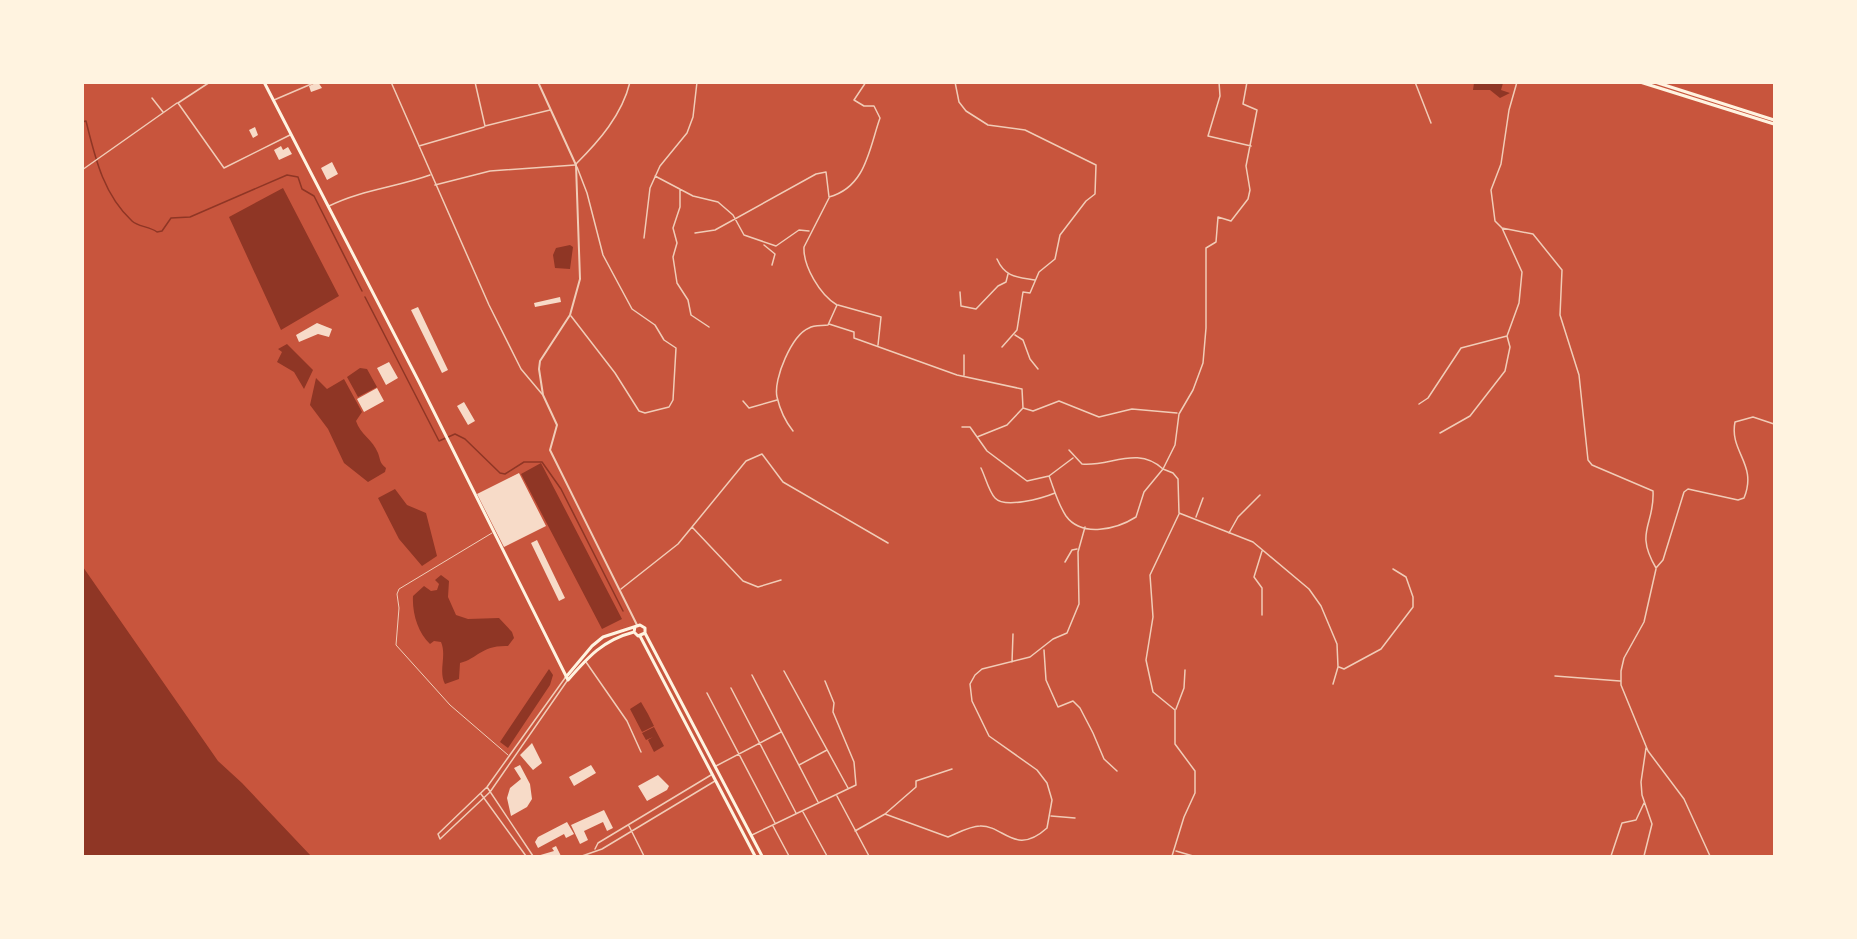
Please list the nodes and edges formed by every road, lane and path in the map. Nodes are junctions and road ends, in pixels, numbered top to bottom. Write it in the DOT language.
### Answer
graph roads {
  1 [pos="210,82"];
  2 [pos="264,82"];
  3 [pos="316,82"];
  4 [pos="391,82"];
  5 [pos="475,82"];
  6 [pos="538,82"];
  7 [pos="630,82"];
  8 [pos="697,82"];
  9 [pos="866,82"];
  10 [pos="955,82"];
  11 [pos="1220,82"];
  12 [pos="1247,82"];
  13 [pos="1414,82"];
  14 [pos="1517,82"];
  15 [pos="1640,82"];
  16 [pos="1655,82"];
  17 [pos="153,98"];
  18 [pos="273,100"];
  19 [pos="177,103"];
  20 [pos="550,110"];
  21 [pos="163,112"];
  22 [pos="1774,122"];
  23 [pos="1431,123"];
  24 [pos="485,126"];
  25 [pos="291,134"];
  26 [pos="418,146"];
  27 [pos="1252,146"];
  28 [pos="576,165"];
  29 [pos="82,170"];
  30 [pos="431,175"];
  31 [pos="655,176"];
  32 [pos="435,185"];
  33 [pos="680,188"];
  34 [pos="830,197"];
  35 [pos="328,206"];
  36 [pos="735,218"];
  37 [pos="1502,228"];
  38 [pos="811,231"];
  39 [pos="695,233"];
  40 [pos="644,238"];
  41 [pos="764,244"];
  42 [pos="997,259"];
  43 [pos="772,265"];
  44 [pos="1008,274"];
  45 [pos="1036,280"];
  46 [pos="960,292"];
  47 [pos="837,305"];
  48 [pos="570,315"];
  49 [pos="829,323"];
  50 [pos="709,327"];
  51 [pos="1014,334"];
  52 [pos="1507,336"];
  53 [pos="878,346"];
  54 [pos="1002,346"];
  55 [pos="964,356"];
  56 [pos="1038,369"];
  57 [pos="964,376"];
  58 [pos="543,395"];
  59 [pos="778,400"];
  60 [pos="743,401"];
  61 [pos="1419,404"];
  62 [pos="1023,408"];
  63 [pos="1179,414"];
  64 [pos="1774,424"];
  65 [pos="962,428"];
  66 [pos="793,431"];
  67 [pos="1440,433"];
  68 [pos="977,436"];
  69 [pos="1069,450"];
  70 [pos="1074,458"];
  71 [pos="981,468"];
  72 [pos="1163,469"];
  73 [pos="1049,476"];
  74 [pos="1055,493"];
  75 [pos="1260,495"];
  76 [pos="1203,498"];
  77 [pos="1179,513"];
  78 [pos="1196,518"];
  79 [pos="692,527"];
  80 [pos="1085,527"];
  81 [pos="494,532"];
  82 [pos="1229,533"];
  83 [pos="888,543"];
  84 [pos="1078,549"];
  85 [pos="1262,550"];
  86 [pos="1065,562"];
  87 [pos="1656,568"];
  88 [pos="1393,569"];
  89 [pos="781,580"];
  90 [pos="621,589"];
  91 [pos="1262,615"];
  92 [pos="636,626"];
  93 [pos="634,632"];
  94 [pos="645,633"];
  95 [pos="1012,634"];
  96 [pos="640,636"];
  97 [pos="1044,649"];
  98 [pos="585,661"];
  99 [pos="1012,663"];
  100 [pos="1338,667"];
  101 [pos="1185,670"];
  102 [pos="784,671"];
  103 [pos="752,675"];
  104 [pos="1555,676"];
  105 [pos="567,679"];
  106 [pos="825,681"];
  107 [pos="1621,681"];
  108 [pos="671,684"];
  109 [pos="1333,684"];
  110 [pos="667,686"];
  111 [pos="732,688"];
  112 [pos="707,693"];
  113 [pos="1175,710"];
  114 [pos="782,732"];
  115 [pos="761,743"];
  116 [pos="1647,747"];
  117 [pos="828,750"];
  118 [pos="641,752"];
  119 [pos="739,755"];
  120 [pos="509,756"];
  121 [pos="513,760"];
  122 [pos="799,765"];
  123 [pos="715,767"];
  124 [pos="952,769"];
  125 [pos="1118,771"];
  126 [pos="713,774"];
  127 [pos="716,780"];
  128 [pos="487,787"];
  129 [pos="848,789"];
  130 [pos="490,792"];
  131 [pos="480,793"];
  132 [pos="837,795"];
  133 [pos="484,798"];
  134 [pos="669,800"];
  135 [pos="1644,802"];
  136 [pos="819,804"];
  137 [pos="673,806"];
  138 [pos="803,812"];
  139 [pos="797,814"];
  140 [pos="885,814"];
  141 [pos="1050,816"];
  142 [pos="1075,818"];
  143 [pos="776,824"];
  144 [pos="628,826"];
  145 [pos="772,826"];
  146 [pos="632,831"];
  147 [pos="855,831"];
  148 [pos="751,836"];
  149 [pos="594,850"];
  150 [pos="1175,850"];
  151 [pos="526,856"];
  152 [pos="532,856"];
  153 [pos="582,856"];
  154 [pos="644,856"];
  155 [pos="755,856"];
  156 [pos="762,856"];
  157 [pos="789,856"];
  158 [pos="827,856"];
  159 [pos="869,856"];
  160 [pos="1172,856"];
  161 [pos="1193,856"];
  162 [pos="1611,856"];
  163 [pos="1644,856"];
  164 [pos="1710,856"];
  1 -- 19 [label="street"];
  2 -- 18 [label="main road"];
  3 -- 18 [label="street"];
  4 -- 26 [label="street"];
  5 -- 24 [label="street"];
  6 -- 20 [label="street"];
  7 -- 28 [label="street"];
  8 -- 31 [label="street"];
  9 -- 34 [label="street"];
  10 -- 45 [label="street"];
  11 -- 27 [label="street"];
  12 -- 27 [label="street"];
  13 -- 23 [label="street"];
  14 -- 37 [label="street"];
  15 -- 22 [label="main road"];
  16 -- 22 [label="main road"];
  17 -- 21 [label="street"];
  18 -- 25 [label="main road"];
  19 -- 21 [label="street"];
  19 -- 25 [label="street"];
  20 -- 24 [label="street"];
  20 -- 28 [label="street"];
  21 -- 29 [label="street"];
  24 -- 26 [label="street"];
  25 -- 35 [label="main road"];
  26 -- 30 [label="street"];
  27 -- 63 [label="street"];
  28 -- 32 [label="street"];
  28 -- 48 [label="street"];
  28 -- 48 [label="street"];
  30 -- 32 [label="street"];
  30 -- 35 [label="street"];
  31 -- 33 [label="street"];
  31 -- 40 [label="street"];
  32 -- 58 [label="street"];
  33 -- 36 [label="street"];
  33 -- 50 [label="street"];
  34 -- 36 [label="street"];
  34 -- 38 [label="street"];
  35 -- 81 [label="main road"];
  36 -- 39 [label="street"];
  36 -- 41 [label="street"];
  37 -- 52 [label="street"];
  37 -- 87 [label="street"];
  38 -- 41 [label="street"];
  38 -- 47 [label="street"];
  41 -- 43 [label="street"];
  42 -- 44 [label="street"];
  44 -- 45 [label="street"];
  44 -- 46 [label="street"];
  45 -- 51 [label="street"];
  47 -- 49 [label="street"];
  47 -- 53 [label="street"];
  48 -- 58 [label="street"];
  49 -- 53 [label="street"];
  49 -- 59 [label="street"];
  51 -- 54 [label="street"];
  51 -- 56 [label="street"];
  52 -- 61 [label="street"];
  52 -- 67 [label="street"];
  53 -- 57 [label="street"];
  55 -- 57 [label="street"];
  57 -- 62 [label="street"];
  58 -- 90 [label="street"];
  59 -- 60 [label="street"];
  59 -- 66 [label="street"];
  62 -- 63 [label="street"];
  62 -- 68 [label="street"];
  63 -- 72 [label="street"];
  64 -- 87 [label="street"];
  65 -- 68 [label="street"];
  68 -- 73 [label="street"];
  69 -- 70 [label="street"];
  70 -- 72 [label="street"];
  70 -- 73 [label="street"];
  71 -- 74 [label="street"];
  72 -- 77 [label="street"];
  72 -- 80 [label="street"];
  73 -- 74 [label="street"];
  74 -- 80 [label="street"];
  75 -- 82 [label="street"];
  76 -- 78 [label="street"];
  77 -- 78 [label="street"];
  77 -- 113 [label="street"];
  78 -- 82 [label="street"];
  79 -- 83 [label="street"];
  79 -- 89 [label="street"];
  79 -- 90 [label="street"];
  80 -- 84 [label="street"];
  81 -- 105 [label="main road"];
  81 -- 120 [label="lane"];
  82 -- 85 [label="street"];
  84 -- 86 [label="street"];
  84 -- 97 [label="street"];
  85 -- 91 [label="street"];
  85 -- 100 [label="street"];
  87 -- 107 [label="street"];
  88 -- 100 [label="street"];
  90 -- 92 [label="street"];
  92 -- 93 [label="main road"];
  92 -- 94 [label="main road"];
  92 -- 105 [label="main road"];
  93 -- 96 [label="main road"];
  93 -- 98 [label="main road"];
  94 -- 96 [label="main road"];
  94 -- 108 [label="main road"];
  95 -- 99 [label="street"];
  96 -- 110 [label="main road"];
  97 -- 99 [label="street"];
  97 -- 125 [label="street"];
  98 -- 105 [label="main road"];
  98 -- 118 [label="street"];
  99 -- 141 [label="street"];
  100 -- 109 [label="street"];
  101 -- 113 [label="street"];
  102 -- 117 [label="street"];
  103 -- 114 [label="street"];
  104 -- 107 [label="street"];
  105 -- 120 [label="street"];
  105 -- 121 [label="street"];
  106 -- 129 [label="street"];
  107 -- 116 [label="street"];
  108 -- 110 [label="main road"];
  108 -- 123 [label="main road"];
  110 -- 126 [label="main road"];
  111 -- 115 [label="street"];
  112 -- 119 [label="street"];
  113 -- 150 [label="street"];
  114 -- 115 [label="street"];
  114 -- 122 [label="street"];
  115 -- 119 [label="street"];
  115 -- 139 [label="street"];
  116 -- 135 [label="street"];
  116 -- 164 [label="street"];
  117 -- 122 [label="street"];
  117 -- 129 [label="street"];
  119 -- 123 [label="street"];
  119 -- 143 [label="street"];
  120 -- 121 [label="lane"];
  120 -- 128 [label="street"];
  121 -- 130 [label="street"];
  122 -- 136 [label="street"];
  123 -- 148 [label="main road"];
  124 -- 140 [label="street"];
  126 -- 127 [label="main road"];
  126 -- 134 [label="street"];
  127 -- 137 [label="street"];
  127 -- 155 [label="main road"];
  128 -- 130 [label="street"];
  128 -- 131 [label="street"];
  129 -- 132 [label="street"];
  130 -- 133 [label="street"];
  130 -- 152 [label="street"];
  131 -- 133 [label="street"];
  131 -- 133 [label="street"];
  132 -- 136 [label="street"];
  132 -- 147 [label="street"];
  133 -- 151 [label="street"];
  134 -- 137 [label="street"];
  134 -- 144 [label="street"];
  135 -- 162 [label="street"];
  135 -- 163 [label="street"];
  136 -- 138 [label="street"];
  137 -- 146 [label="street"];
  138 -- 139 [label="street"];
  138 -- 158 [label="street"];
  139 -- 143 [label="street"];
  140 -- 141 [label="street"];
  140 -- 147 [label="street"];
  141 -- 142 [label="street"];
  143 -- 145 [label="street"];
  144 -- 146 [label="street"];
  144 -- 149 [label="street"];
  145 -- 148 [label="street"];
  145 -- 157 [label="street"];
  146 -- 149 [label="street"];
  146 -- 154 [label="street"];
  147 -- 159 [label="street"];
  148 -- 156 [label="main road"];
  149 -- 153 [label="street"];
  150 -- 160 [label="street"];
  150 -- 161 [label="street"];
}
